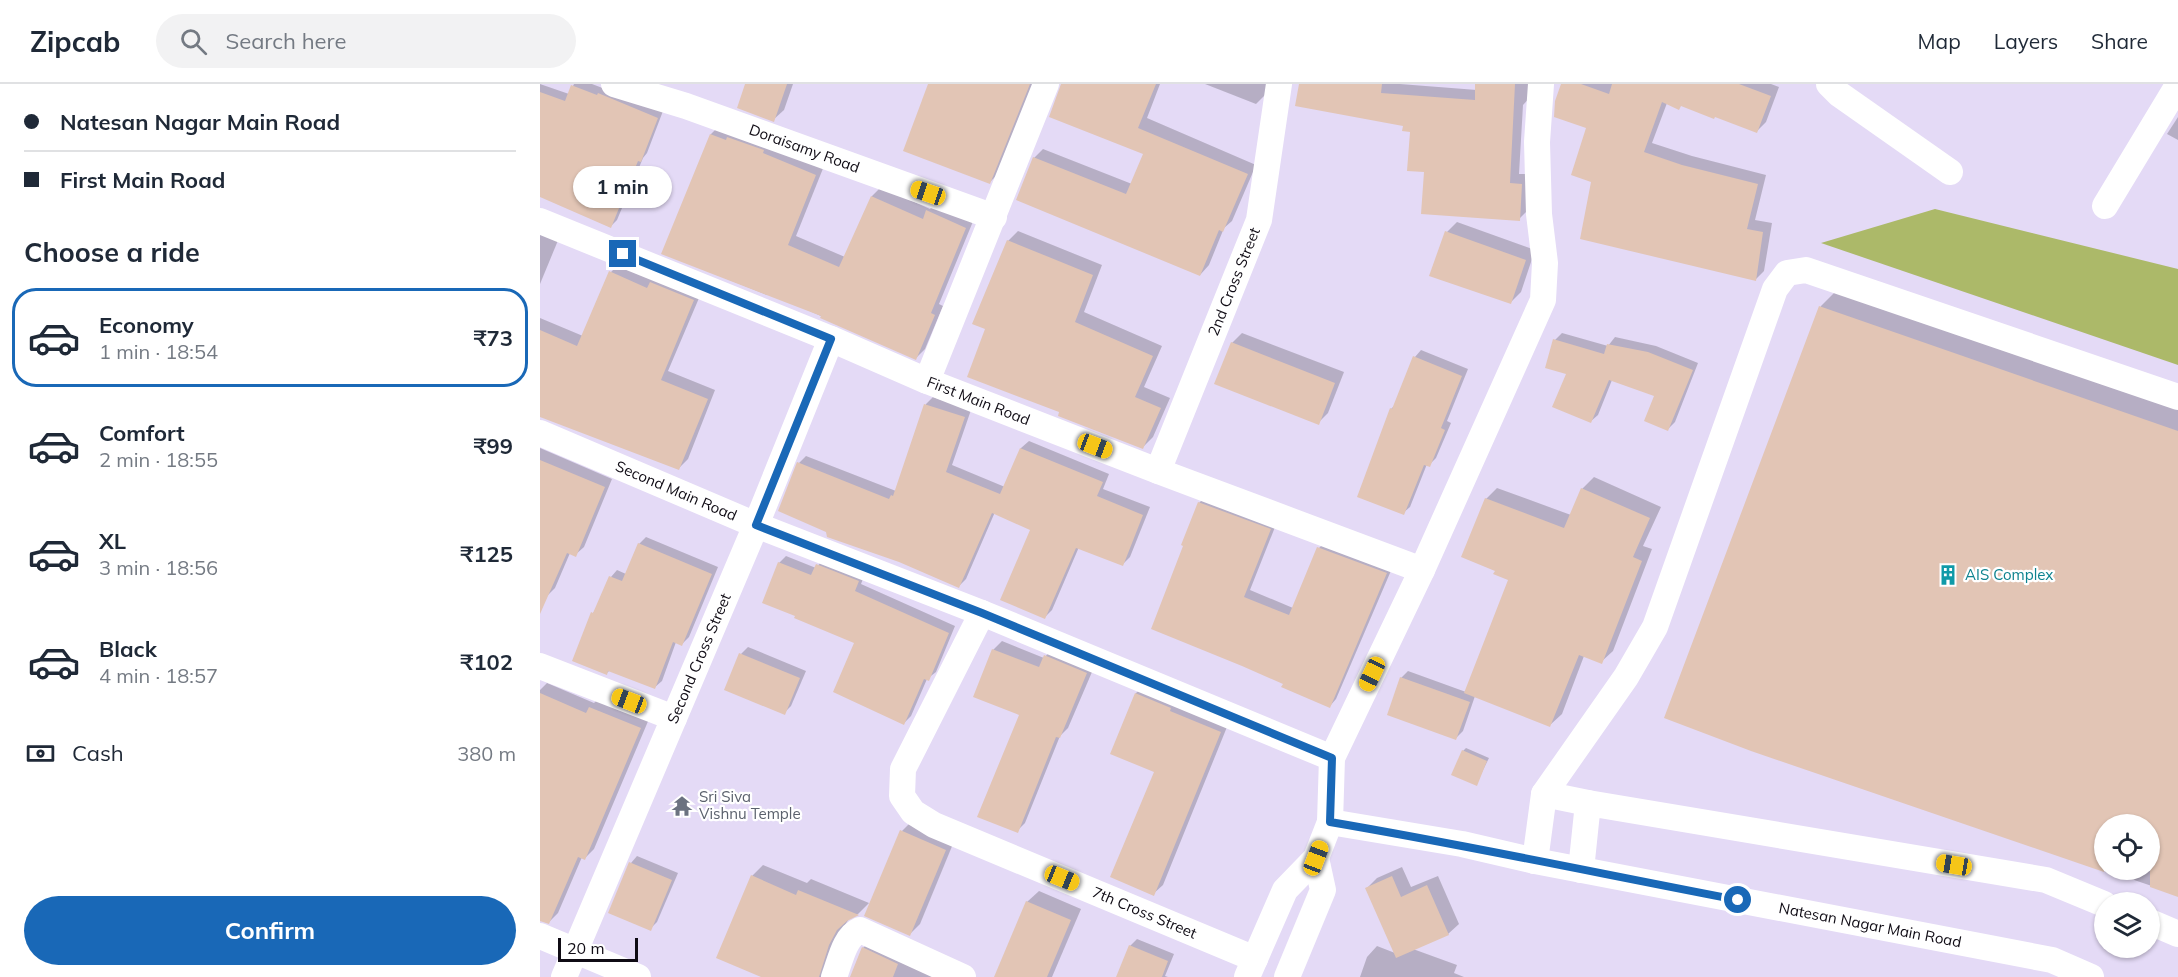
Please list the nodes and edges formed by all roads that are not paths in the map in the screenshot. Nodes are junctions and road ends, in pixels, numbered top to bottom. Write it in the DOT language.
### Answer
graph roads {
  1 [pos="614,84"];
  2 [pos="1046,84"];
  3 [pos="1279,84"];
  4 [pos="1541,84"];
  5 [pos="1829,84"];
  6 [pos="2178,85"];
  7 [pos="1950,172"];
  8 [pos="2106,206"];
  9 [pos="994,217"];
  10 [pos="540,221"];
  11 [pos="831,339"];
  12 [pos="927,381"];
  13 [pos="2178,397"];
  14 [pos="540,433"];
  15 [pos="1158,471"];
  16 [pos="756,525"];
  17 [pos="1422,570"];
  18 [pos="982,613"];
  19 [pos="540,666"];
  20 [pos="674,718"];
  21 [pos="1332,758"];
  22 [pos="1544,794"];
  23 [pos="1588,803"];
  24 [pos="1330,822"];
  25 [pos="1316,858"];
  26 [pos="1535,861"];
  27 [pos="1581,870"];
  28 [pos="2094,900"];
  29 [pos="2160,926"];
  30 [pos="2178,934"];
  31 [pos="540,936"];
  32 [pos="575,950"];
  33 [pos="1251,968"];
  34 [pos="564,977"];
  35 [pos="638,977"];
  36 [pos="834,977"];
  37 [pos="963,977"];
  38 [pos="1287,977"];
  39 [pos="2091,977"];
  1 -- 9 [label="street, Doraisamy Road"];
  2 -- 9 [label="street"];
  3 -- 15 [label="street, 2nd Cross Street"];
  4 -- 17 [label="street"];
  5 -- 7 [label="street"];
  6 -- 8 [label="street"];
  9 -- 12 [label="street"];
  10 -- 11 [label="street, First Main Road"];
  11 -- 12 [label="street, First Main Road"];
  11 -- 16 [label="street, Second Cross Street"];
  12 -- 15 [label="street, First Main Road"];
  13 -- 22 [label="street"];
  14 -- 16 [label="street, Second Main Road"];
  15 -- 17 [label="street, First Main Road"];
  16 -- 18 [label="street, Second Main Road"];
  16 -- 20 [label="street, Second Cross Street"];
  17 -- 21 [label="street"];
  18 -- 21 [label="street, Second Main Road"];
  18 -- 33 [label="street, 7th Cross Street"];
  19 -- 20 [label="street"];
  20 -- 32 [label="street, Second Cross Street"];
  21 -- 24 [label="street"];
  22 -- 23 [label="street"];
  22 -- 26 [label="street"];
  23 -- 27 [label="street"];
  23 -- 28 [label="street"];
  24 -- 25 [label="street"];
  24 -- 26 [label="street, Natesan Nagar Main Road"];
  25 -- 33 [label="street"];
  25 -- 38 [label="street"];
  26 -- 27 [label="street, Natesan Nagar Main Road"];
  27 -- 39 [label="street, Natesan Nagar Main Road"];
  29 -- 30 [label="street"];
  31 -- 32 [label="street"];
  32 -- 34 [label="street, Second Cross Street"];
  32 -- 35 [label="street"];
  36 -- 37 [label="street"];
}
